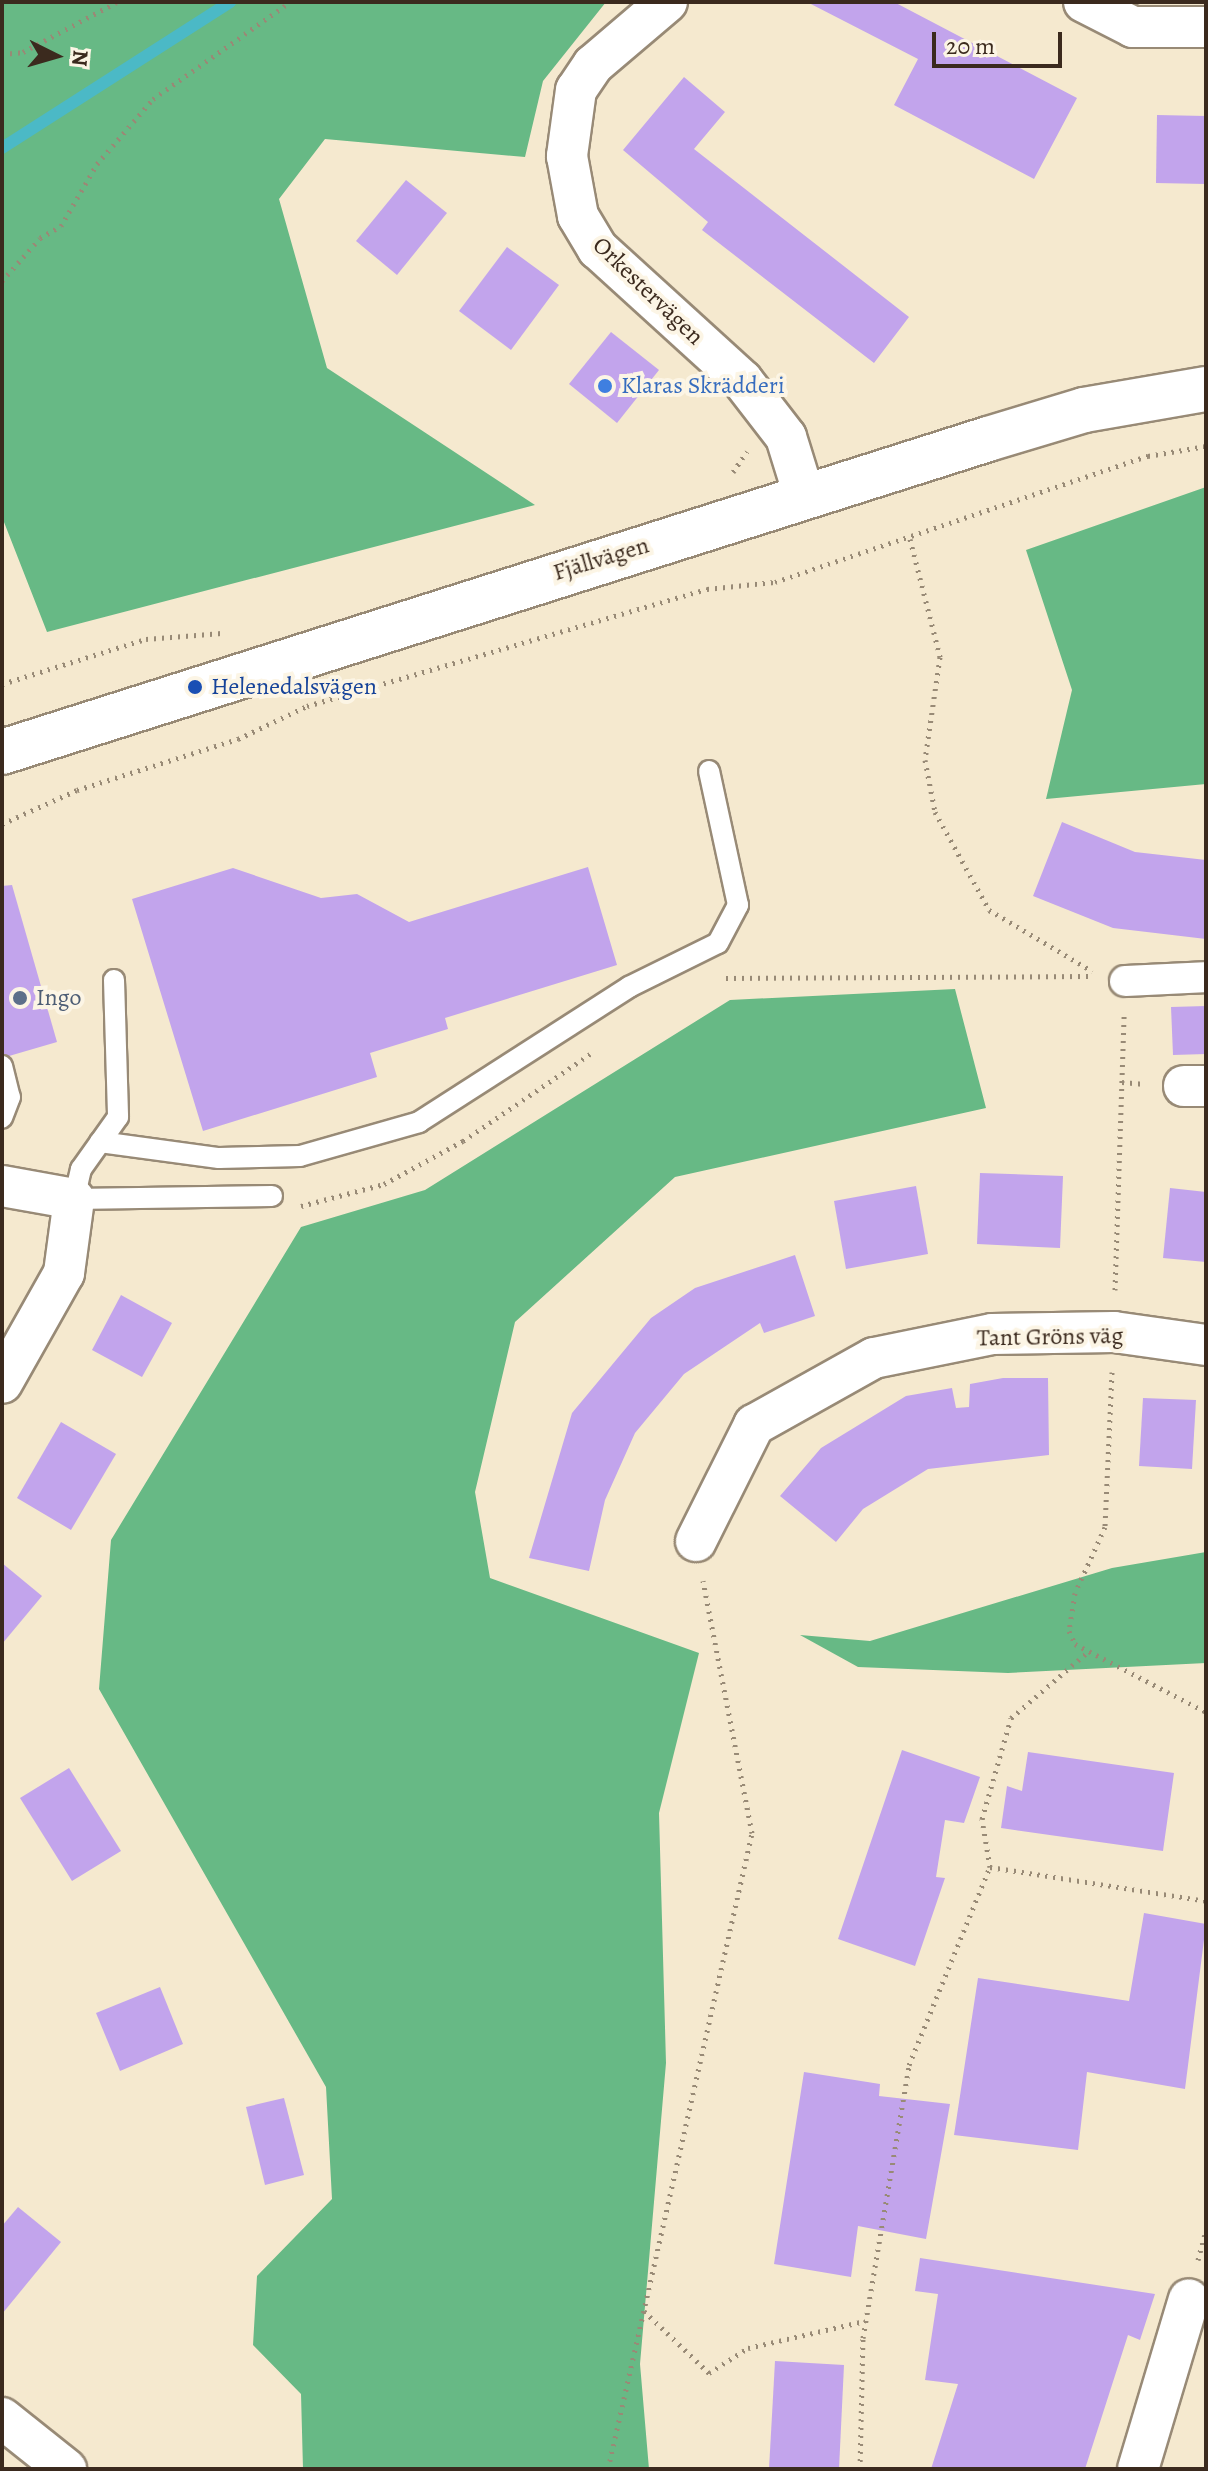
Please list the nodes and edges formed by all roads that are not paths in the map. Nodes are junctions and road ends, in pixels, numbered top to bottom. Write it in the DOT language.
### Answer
graph roads {
  1 [pos="667,2"];
  2 [pos="1084,2"];
  3 [pos="1206,27"];
  4 [pos="1206,389"];
  5 [pos="804,495"];
  6 [pos="2,752"];
  7 [pos="709,771"];
  8 [pos="1206,977"];
  9 [pos="114,980"];
  10 [pos="1125,981"];
  11 [pos="2,1066"];
  12 [pos="2,1118"];
  13 [pos="100,1142"];
  14 [pos="2,1186"];
  15 [pos="272,1196"];
  16 [pos="74,1199"];
  17 [pos="1206,1345"];
  18 [pos="2,1383"];
  19 [pos="696,1541"];
  20 [pos="1197,2300"];
  21 [pos="2,2418"];
  22 [pos="66,2469"];
  23 [pos="1138,2469"];
  1 -- 5 [label="street, Orkestervägen"];
  2 -- 3 [label="street"];
  4 -- 5 [label="street, Fjällvägen"];
  5 -- 6 [label="street, Fjällvägen"];
  7 -- 13 [label="lane"];
  8 -- 10 [label="street"];
  9 -- 13 [label="lane"];
  11 -- 12 [label="lane"];
  13 -- 16 [label="lane"];
  14 -- 16 [label="street"];
  15 -- 16 [label="lane"];
  16 -- 18 [label="street"];
  17 -- 19 [label="street, Tant Gröns väg"];
  20 -- 23 [label="street"];
  21 -- 22 [label="street"];
}
